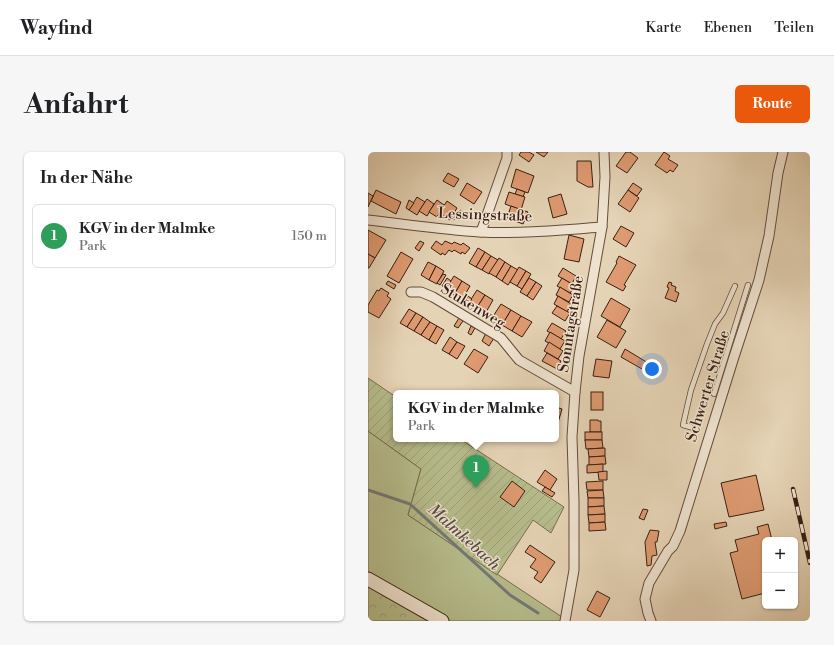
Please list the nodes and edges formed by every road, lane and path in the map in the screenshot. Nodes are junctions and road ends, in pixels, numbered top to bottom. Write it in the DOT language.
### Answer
graph roads {
  1 [pos="507,152"];
  2 [pos="604,152"];
  3 [pos="783,152"];
  4 [pos="368,220"];
  5 [pos="602,226"];
  6 [pos="481,232"];
  7 [pos="748,285"];
  8 [pos="735,286"];
  9 [pos="412,292"];
  10 [pos="575,392"];
  11 [pos="714,394"];
  12 [pos="696,429"];
  13 [pos="368,579"];
  14 [pos="442,621"];
  15 [pos="565,621"];
  16 [pos="651,621"];
  1 -- 6 [label="street"];
  2 -- 5 [label="street, Sonntagstraße"];
  3 -- 16 [label="street, Schwerter Straße"];
  4 -- 6 [label="street, Lessingstraße"];
  5 -- 6 [label="street, Lessingstraße"];
  5 -- 10 [label="street, Sonntagstraße"];
  7 -- 11 [label="lane"];
  8 -- 12 [label="lane"];
  9 -- 10 [label="street, Stukenweg"];
  10 -- 15 [label="street, Sonntagstraße"];
  13 -- 14 [label="main road"];
}
